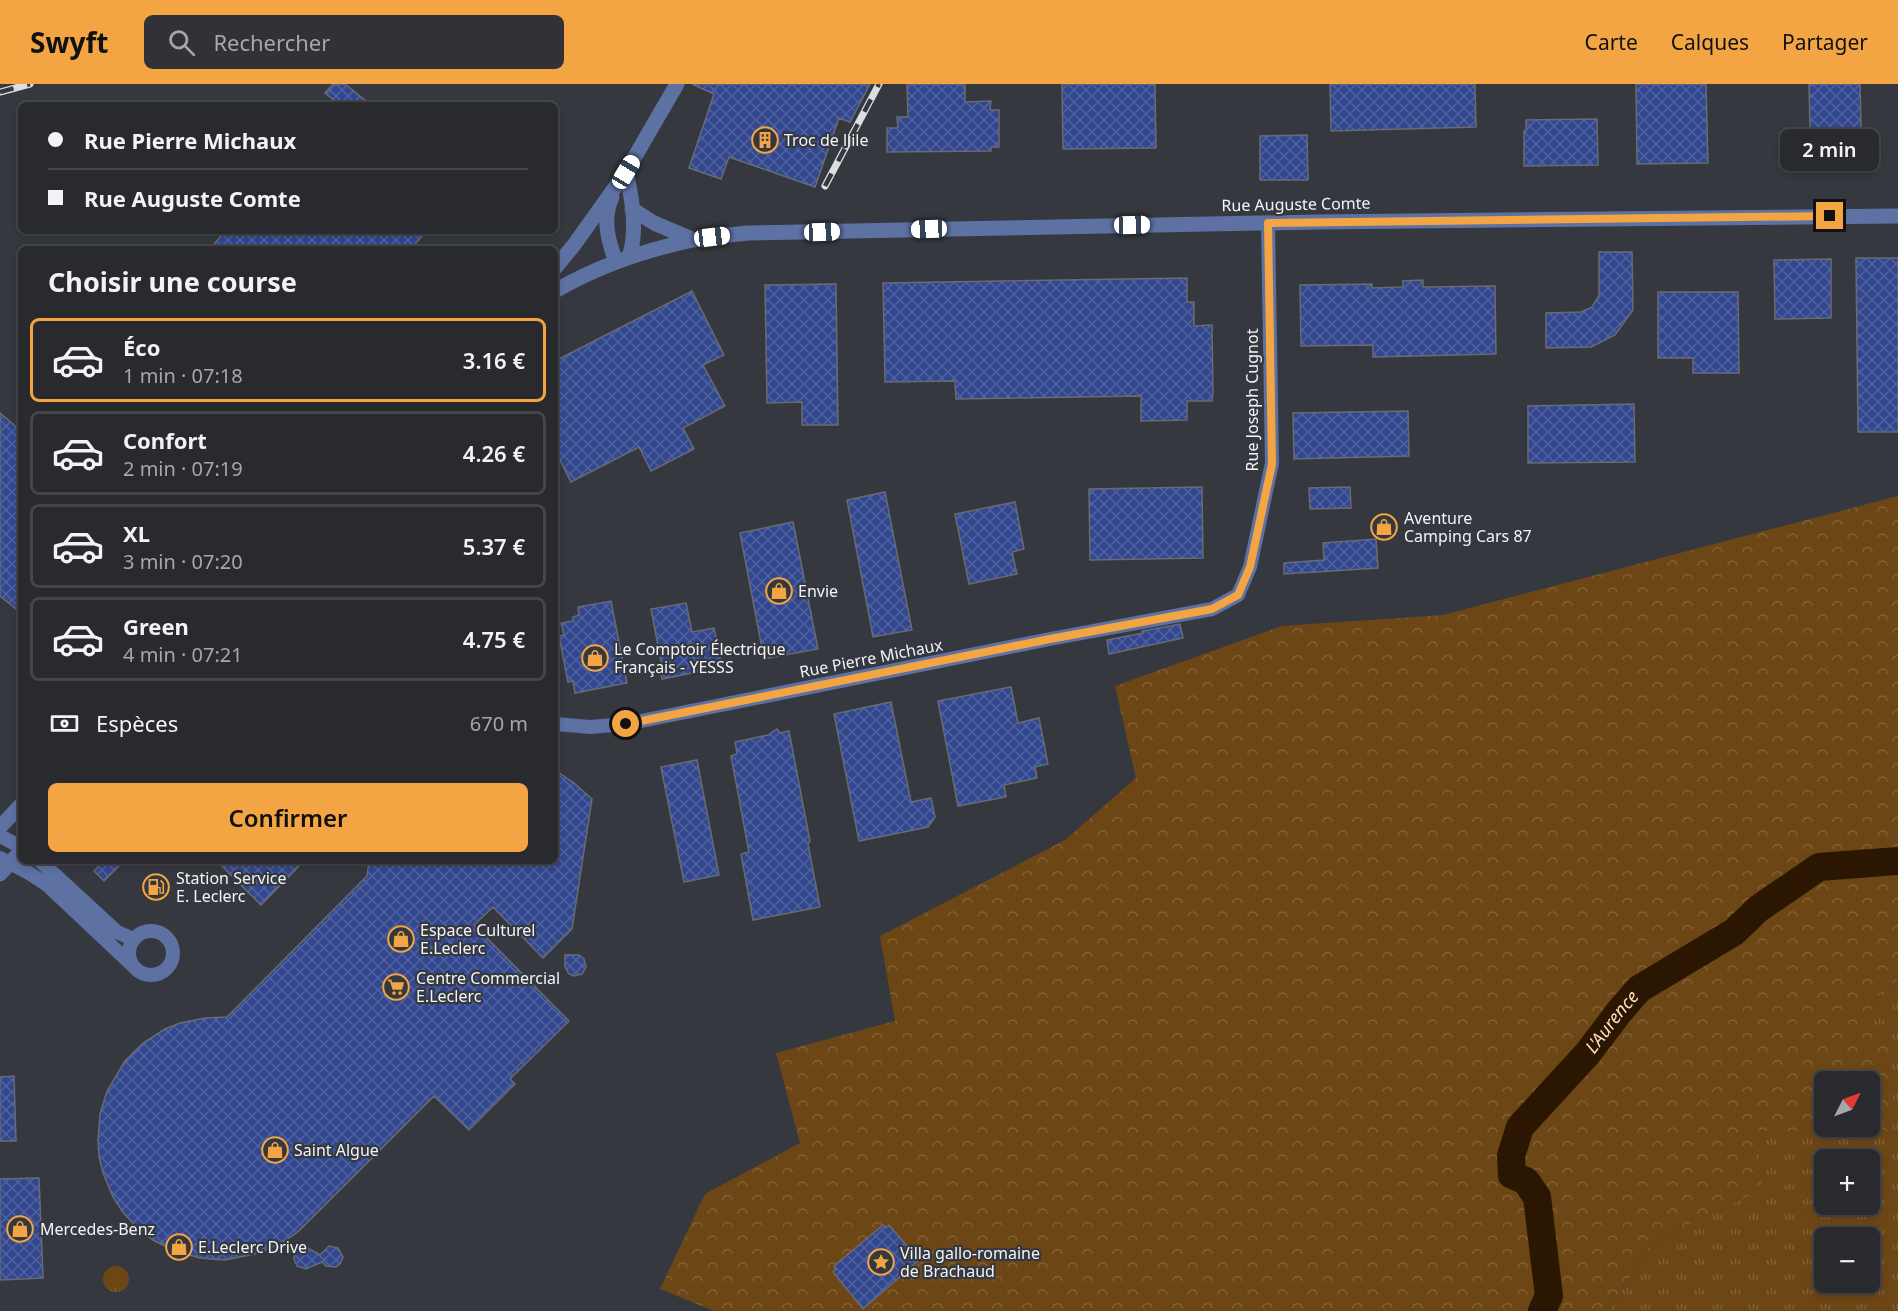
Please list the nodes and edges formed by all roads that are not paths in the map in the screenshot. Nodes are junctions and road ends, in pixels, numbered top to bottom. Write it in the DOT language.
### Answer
graph roads {
  1 [pos="677,84"];
  2 [pos="622,177"];
  3 [pos="632,209"];
  4 [pos="1898,216"];
  5 [pos="1268,223"];
  6 [pos="694,240"];
  7 [pos="622,259"];
  8 [pos="558,264"];
  9 [pos="558,289"];
  10 [pos="1050,639"];
  11 [pos="558,724"];
  12 [pos="18,808"];
  13 [pos="18,808"];
  14 [pos="0,818"];
  15 [pos="0,828"];
  16 [pos="0,836"];
  17 [pos="18,847"];
  18 [pos="18,851"];
  19 [pos="2,863"];
  20 [pos="46,864"];
  21 [pos="133,939"];
  22 [pos="131,964"];
  1 -- 2 [label="street"];
  2 -- 3 [label="street"];
  2 -- 7 [label="street"];
  2 -- 8 [label="street"];
  3 -- 6 [label="street"];
  3 -- 7 [label="street"];
  4 -- 5 [label="street, Rue Auguste Comte"];
  5 -- 6 [label="street, Rue Auguste Comte"];
  5 -- 10 [label="street, Rue Joseph Cugnot"];
  6 -- 7 [label="street, Rue Auguste Comte"];
  7 -- 9 [label="street, Rue Auguste Comte"];
  10 -- 11 [label="street, Rue Pierre Michaux"];
  12 -- 14 [label="street"];
  13 -- 15 [label="street"];
  16 -- 17 [label="street"];
  18 -- 19 [label="street"];
  19 -- 22 [label="street"];
  20 -- 21 [label="street"];
  21 -- 22 [label="street"];
  21 -- 22 [label="street"];
}
